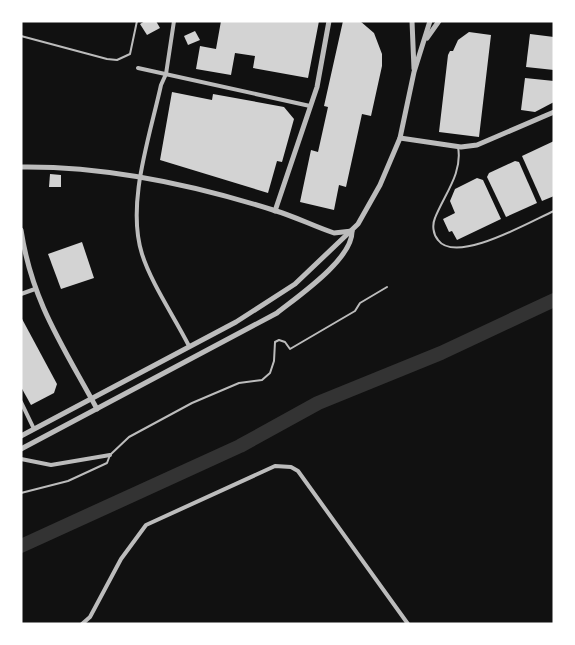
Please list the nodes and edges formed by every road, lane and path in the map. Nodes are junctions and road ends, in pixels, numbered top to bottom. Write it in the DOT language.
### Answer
graph roads {
  1 [pos="137,21"];
  2 [pos="174,21"];
  3 [pos="329,21"];
  4 [pos="430,21"];
  5 [pos="439,21"];
  6 [pos="411,23"];
  7 [pos="21,36"];
  8 [pos="425,40"];
  9 [pos="138,68"];
  10 [pos="414,72"];
  11 [pos="166,74"];
  12 [pos="310,106"];
  13 [pos="554,112"];
  14 [pos="400,138"];
  15 [pos="458,147"];
  16 [pos="21,167"];
  17 [pos="140,177"];
  18 [pos="276,211"];
  19 [pos="554,211"];
  20 [pos="21,230"];
  21 [pos="352,231"];
  22 [pos="387,287"];
  23 [pos="35,289"];
  24 [pos="21,294"];
  25 [pos="190,346"];
  26 [pos="91,398"];
  27 [pos="21,402"];
  28 [pos="97,409"];
  29 [pos="34,429"];
  30 [pos="21,436"];
  31 [pos="21,449"];
  32 [pos="110,455"];
  33 [pos="21,460"];
  34 [pos="21,493"];
  35 [pos="82,624"];
  36 [pos="408,624"];
  1 -- 7 [label="lane"];
  2 -- 11 [label="street"];
  3 -- 12 [label="street"];
  4 -- 8 [label="street"];
  5 -- 8 [label="street"];
  6 -- 10 [label="street"];
  8 -- 10 [label="street"];
  9 -- 11 [label="street"];
  10 -- 14 [label="street"];
  11 -- 12 [label="street"];
  11 -- 17 [label="street"];
  12 -- 18 [label="street"];
  13 -- 15 [label="street"];
  14 -- 15 [label="street"];
  14 -- 21 [label="street"];
  15 -- 19 [label="lane"];
  16 -- 17 [label="street"];
  17 -- 18 [label="street"];
  17 -- 25 [label="street"];
  18 -- 21 [label="street"];
  20 -- 23 [label="street"];
  21 -- 25 [label="street"];
  21 -- 28 [label="street"];
  22 -- 32 [label="lane"];
  23 -- 24 [label="street"];
  23 -- 26 [label="street"];
  25 -- 26 [label="street"];
  26 -- 28 [label="street"];
  26 -- 29 [label="street"];
  27 -- 29 [label="street"];
  28 -- 31 [label="street"];
  29 -- 30 [label="street"];
  32 -- 33 [label="street"];
  32 -- 34 [label="lane"];
  35 -- 36 [label="street"];
}
